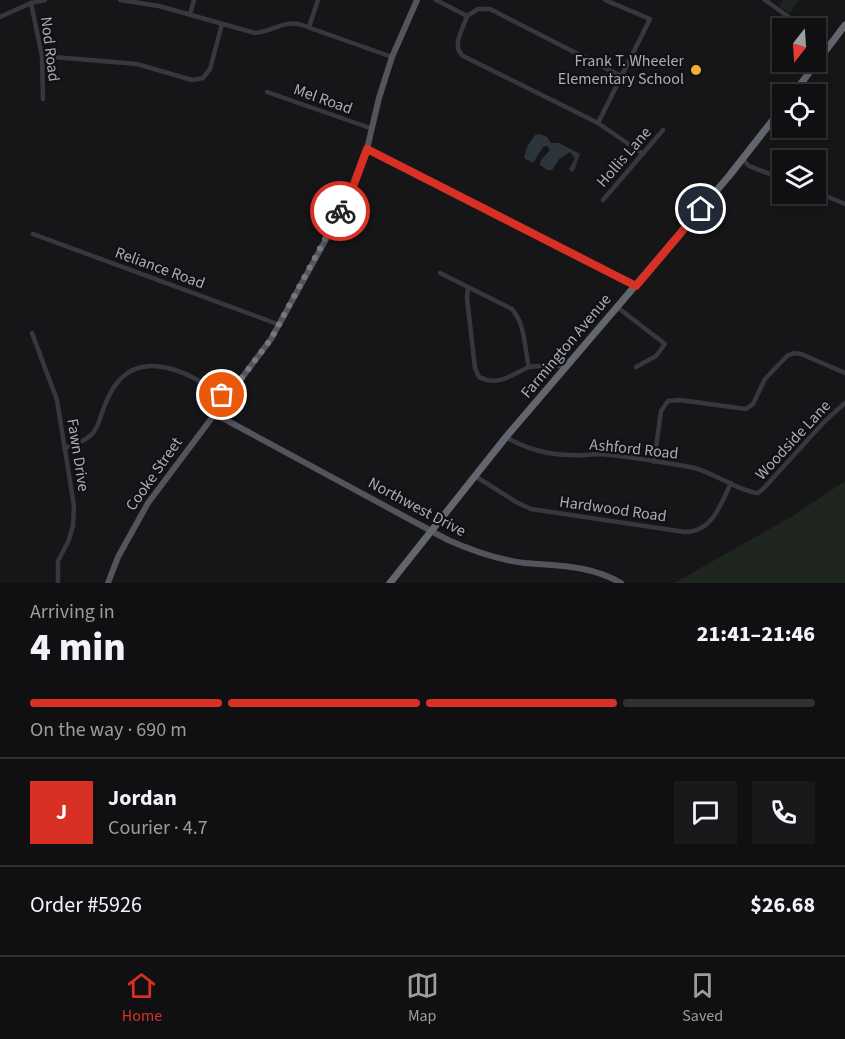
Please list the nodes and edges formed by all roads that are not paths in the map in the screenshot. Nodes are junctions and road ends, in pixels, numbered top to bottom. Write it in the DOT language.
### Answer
graph roads {
  1 [pos="45,0"];
  2 [pos="120,0"];
  3 [pos="133,0"];
  4 [pos="194,0"];
  5 [pos="318,0"];
  6 [pos="417,0"];
  7 [pos="436,0"];
  8 [pos="605,0"];
  9 [pos="765,0"];
  10 [pos="31,3"];
  11 [pos="190,14"];
  12 [pos="468,16"];
  13 [pos="0,17"];
  14 [pos="790,18"];
  15 [pos="222,24"];
  16 [pos="845,25"];
  17 [pos="309,27"];
  18 [pos="826,45"];
  19 [pos="829,47"];
  20 [pos="42,56"];
  21 [pos="392,57"];
  22 [pos="621,76"];
  23 [pos="801,84"];
  24 [pos="267,92"];
  25 [pos="44,99"];
  26 [pos="772,122"];
  27 [pos="598,123"];
  28 [pos="370,128"];
  29 [pos="663,130"];
  30 [pos="367,149"];
  31 [pos="643,154"];
  32 [pos="743,160"];
  33 [pos="772,175"];
  34 [pos="826,196"];
  35 [pos="603,200"];
  36 [pos="845,204"];
  37 [pos="33,234"];
  38 [pos="441,273"];
  39 [pos="636,286"];
  40 [pos="468,287"];
  41 [pos="617,307"];
  42 [pos="279,325"];
  43 [pos="32,333"];
  44 [pos="529,367"];
  45 [pos="566,367"];
  46 [pos="636,367"];
  47 [pos="845,373"];
  48 [pos="226,399"];
  49 [pos="845,403"];
  50 [pos="215,414"];
  51 [pos="506,437"];
  52 [pos="64,448"];
  53 [pos="654,462"];
  54 [pos="475,476"];
  55 [pos="731,483"];
  56 [pos="758,493"];
  57 [pos="431,530"];
  58 [pos="58,583"];
  59 [pos="108,583"];
  60 [pos="390,583"];
  61 [pos="621,583"];
  1 -- 10 [label="street"];
  2 -- 3 [label="street"];
  3 -- 11 [label="street"];
  4 -- 11 [label="street"];
  5 -- 17 [label="street"];
  6 -- 21 [label="main road, Cooke Street"];
  7 -- 12 [label="street"];
  8 -- 22 [label="street"];
  9 -- 14 [label="street"];
  10 -- 13 [label="street"];
  10 -- 20 [label="street, Nod Road"];
  11 -- 15 [label="street"];
  12 -- 22 [label="street"];
  12 -- 27 [label="street"];
  15 -- 17 [label="street"];
  15 -- 20 [label="street"];
  16 -- 19 [label="highway"];
  17 -- 21 [label="street"];
  18 -- 19 [label="street"];
  19 -- 23 [label="highway"];
  20 -- 25 [label="street, Nod Road"];
  21 -- 28 [label="main road, Cooke Street"];
  22 -- 27 [label="street"];
  24 -- 28 [label="street, Mel Road"];
  26 -- 32 [label="highway, Farmington Avenue"];
  27 -- 31 [label="street"];
  28 -- 30 [label="main road, Cooke Street"];
  29 -- 31 [label="street, Hollis Lane"];
  30 -- 39 [label="street"];
  30 -- 42 [label="main road, Cooke Street"];
  31 -- 35 [label="street, Hollis Lane"];
  32 -- 33 [label="street"];
  32 -- 39 [label="highway, Farmington Avenue"];
  34 -- 36 [label="street"];
  37 -- 42 [label="street, Reliance Road"];
  38 -- 40 [label="street"];
  39 -- 41 [label="highway, Farmington Avenue"];
  40 -- 44 [label="street"];
  40 -- 44 [label="street"];
  41 -- 45 [label="highway, Farmington Avenue"];
  41 -- 46 [label="street"];
  42 -- 48 [label="main road, Cooke Street"];
  43 -- 52 [label="street, Fawn Drive"];
  44 -- 45 [label="street"];
  45 -- 51 [label="highway, Farmington Avenue"];
  47 -- 53 [label="street"];
  48 -- 50 [label="main road, Cooke Street"];
  48 -- 52 [label="street"];
  49 -- 56 [label="street, Woodside Lane"];
  50 -- 57 [label="main road, Northwest Drive"];
  50 -- 59 [label="main road, Cooke Street"];
  51 -- 53 [label="street, Ashford Road"];
  51 -- 54 [label="highway, Farmington Avenue"];
  52 -- 58 [label="street, Fawn Drive"];
  53 -- 55 [label="street, Ashford Road"];
  54 -- 55 [label="street, Hardwood Road"];
  54 -- 57 [label="highway, Farmington Avenue"];
  55 -- 56 [label="street, Ashford Road"];
  57 -- 60 [label="highway, Farmington Avenue"];
  57 -- 61 [label="main road, Northwest Drive"];
}
